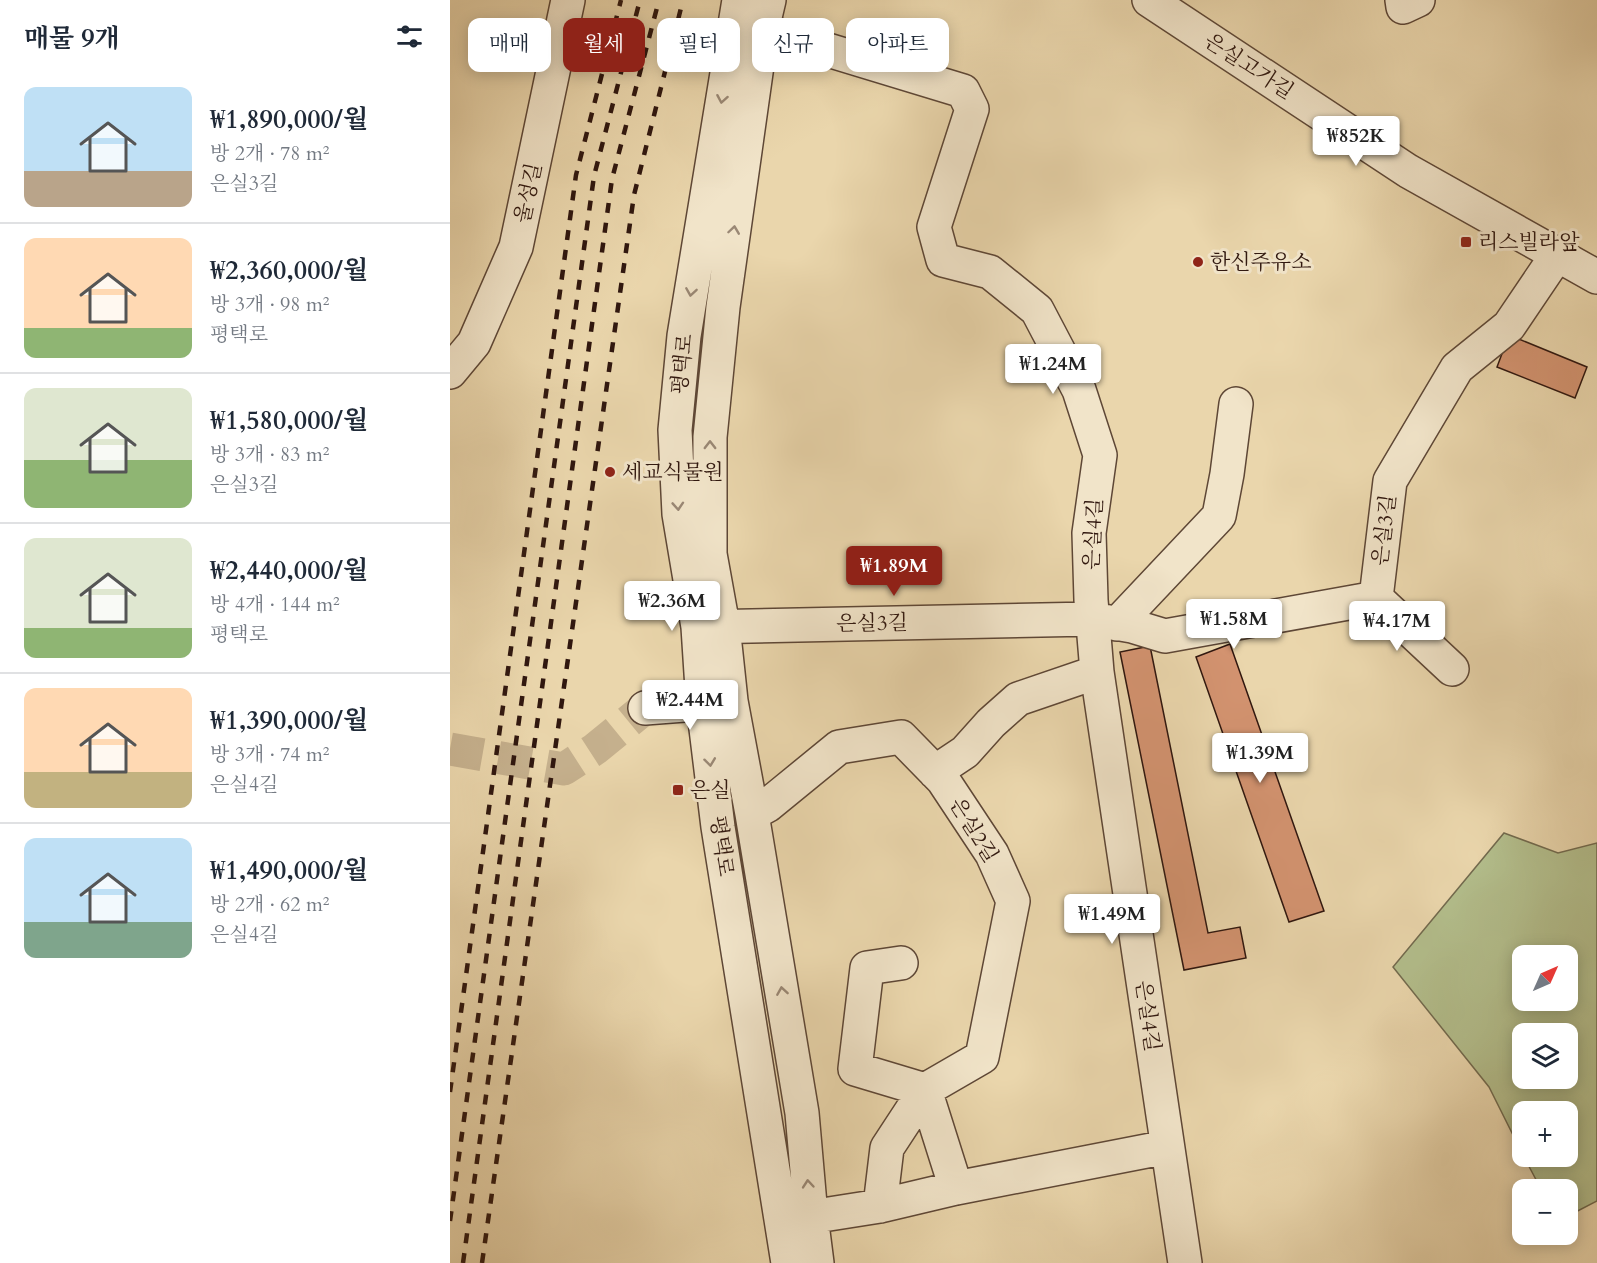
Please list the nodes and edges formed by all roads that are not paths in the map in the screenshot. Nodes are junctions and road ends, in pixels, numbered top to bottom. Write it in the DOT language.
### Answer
graph roads {
  1 [pos="568,0"];
  2 [pos="739,0"];
  3 [pos="1149,0"];
  4 [pos="1402,0"];
  5 [pos="1418,0"];
  6 [pos="766,15"];
  7 [pos="1557,255"];
  8 [pos="1597,277"];
  9 [pos="450,372"];
  10 [pos="1236,404"];
  11 [pos="1376,598"];
  12 [pos="1105,622"];
  13 [pos="711,626"];
  14 [pos="1452,669"];
  15 [pos="1097,672"];
  16 [pos="717,703"];
  17 [pos="645,708"];
  18 [pos="935,772"];
  19 [pos="752,814"];
  20 [pos="901,963"];
  21 [pos="931,1087"];
  22 [pos="1167,1147"];
  23 [pos="956,1188"];
  24 [pos="880,1206"];
  25 [pos="797,1219"];
  26 [pos="788,1263"];
  27 [pos="818,1263"];
  28 [pos="1185,1263"];
  1 -- 9 [label="street, 울성길"];
  2 -- 13 [label="street, 평택로, one-way"];
  3 -- 7 [label="street, 은실고가길"];
  4 -- 5 [label="street"];
  6 -- 12 [label="street, 은실4길"];
  13 -- 6 [label="street, 평택로, one-way"];
  7 -- 8 [label="street, 은실고가길"];
  7 -- 11 [label="street, 은실3길"];
  10 -- 12 [label="street"];
  11 -- 12 [label="street, 은실3길"];
  11 -- 14 [label="street"];
  12 -- 13 [label="street, 은실3길"];
  12 -- 15 [label="street, 은실4길"];
  13 -- 16 [label="street, 평택로"];
  15 -- 18 [label="street"];
  15 -- 22 [label="street, 은실4길"];
  16 -- 17 [label="street"];
  16 -- 19 [label="street, 평택로"];
  16 -- 25 [label="street, 평택로, one-way"];
  18 -- 19 [label="street, 은실2길"];
  18 -- 21 [label="street, 은실2길"];
  25 -- 19 [label="street, 평택로, one-way"];
  20 -- 21 [label="street"];
  21 -- 23 [label="street"];
  21 -- 24 [label="street"];
  22 -- 23 [label="street"];
  22 -- 28 [label="street, 은실4길"];
  23 -- 24 [label="street"];
  24 -- 25 [label="street"];
  25 -- 26 [label="street, 평택로"];
  25 -- 27 [label="street, 평택로"];
}
